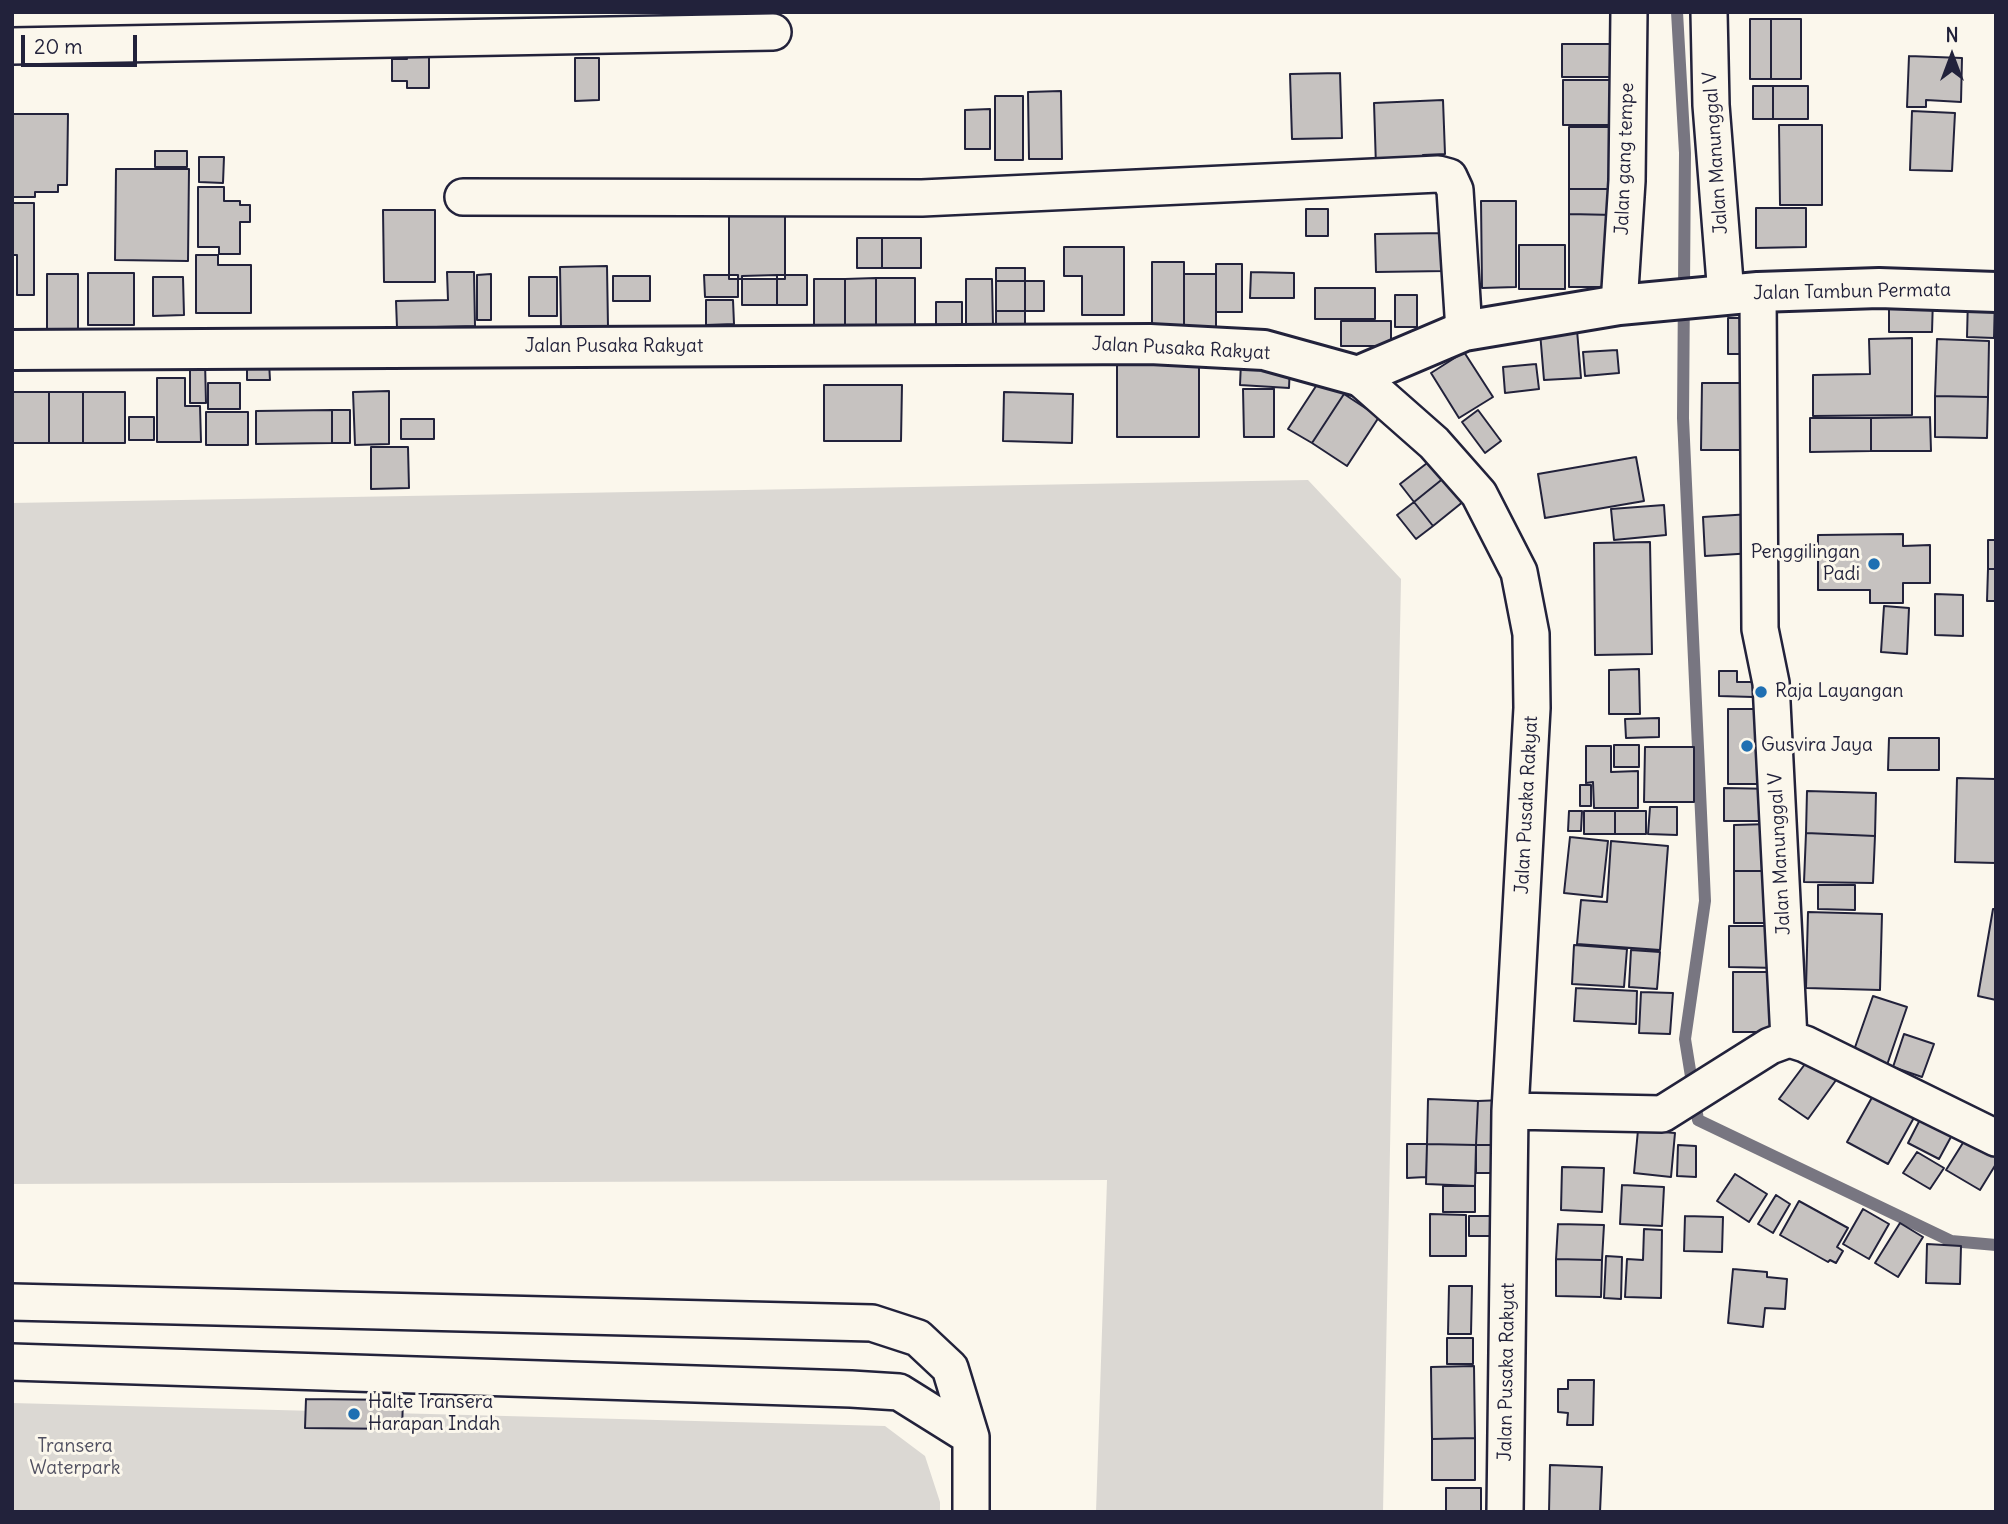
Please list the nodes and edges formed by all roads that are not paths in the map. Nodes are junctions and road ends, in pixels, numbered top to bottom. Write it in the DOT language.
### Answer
graph roads {
  1 [pos="1629,12"];
  2 [pos="1709,12"];
  3 [pos="773,32"];
  4 [pos="12,46"];
  5 [pos="463,197"];
  6 [pos="1996,292"];
  7 [pos="1731,294"];
  8 [pos="1628,304"];
  9 [pos="1464,331"];
  10 [pos="12,351"];
  11 [pos="1358,376"];
  12 [pos="1789,1039"];
  13 [pos="1510,1111"];
  14 [pos="1996,1138"];
  15 [pos="12,1302"];
  16 [pos="12,1362"];
  17 [pos="971,1437"];
  18 [pos="971,1512"];
  19 [pos="1505,1512"];
  1 -- 8 [label="street, Jalan gang tempe"];
  2 -- 7 [label="street, Jalan Manunggal V"];
  3 -- 4 [label="street"];
  5 -- 9 [label="street"];
  6 -- 7 [label="street, Jalan Tambun Permata"];
  7 -- 8 [label="street, Jalan Tambun Permata"];
  7 -- 12 [label="street, Jalan Manunggal V"];
  8 -- 9 [label="street"];
  9 -- 11 [label="street"];
  10 -- 11 [label="street, Jalan Pusaka Rakyat"];
  11 -- 13 [label="street, Jalan Pusaka Rakyat"];
  12 -- 13 [label="street"];
  12 -- 14 [label="street"];
  13 -- 19 [label="street, Jalan Pusaka Rakyat"];
  15 -- 17 [label="street"];
  16 -- 17 [label="street"];
  17 -- 18 [label="street"];
}
